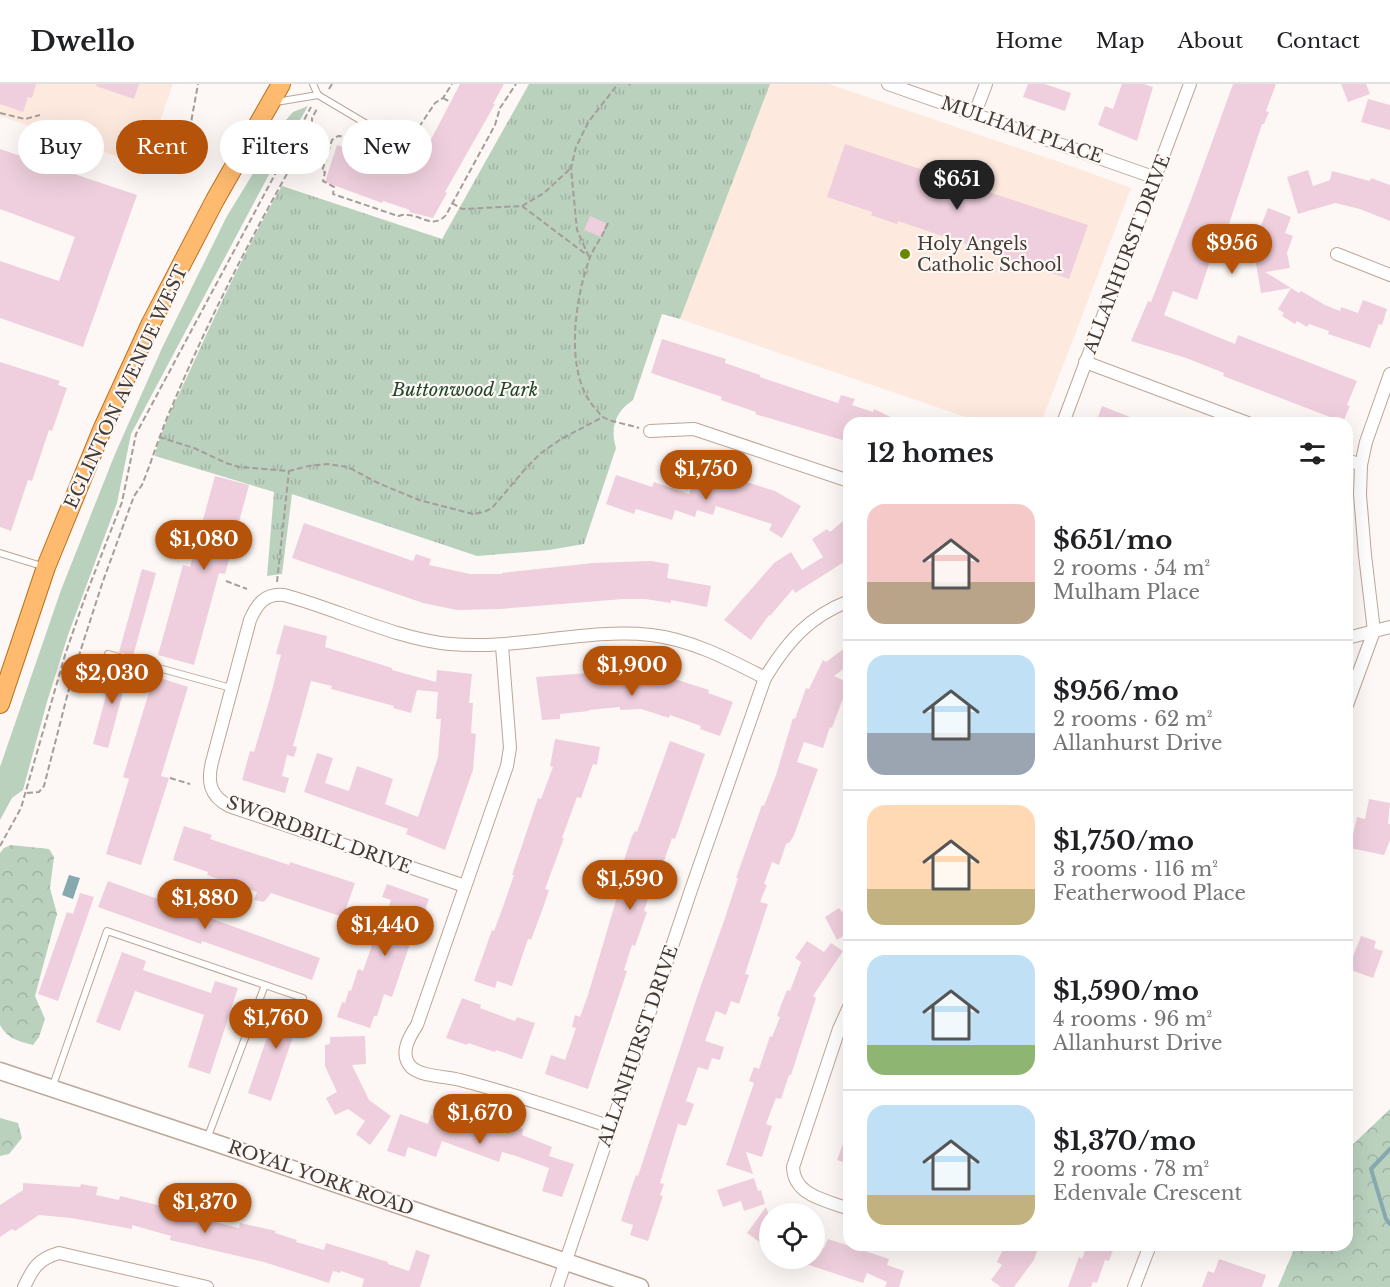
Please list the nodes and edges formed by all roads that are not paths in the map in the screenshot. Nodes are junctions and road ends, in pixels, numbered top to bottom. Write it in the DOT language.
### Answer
graph roads {
  1 [pos="281,84"];
  2 [pos="313,84"];
  3 [pos="888,84"];
  4 [pos="986,84"];
  5 [pos="1190,84"];
  6 [pos="318,96"];
  7 [pos="270,102"];
  8 [pos="975,113"];
  9 [pos="358,120"];
  10 [pos="1156,178"];
  11 [pos="1336,254"];
  12 [pos="1390,275"];
  13 [pos="1085,362"];
  14 [pos="1390,374"];
  15 [pos="1065,417"];
  16 [pos="1232,417"];
  17 [pos="650,431"];
  18 [pos="1353,462"];
  19 [pos="1361,465"];
  20 [pos="843,479"];
  21 [pos="0,553"];
  22 [pos="46,567"];
  23 [pos="843,604"];
  24 [pos="1390,627"];
  25 [pos="1374,631"];
  26 [pos="1353,636"];
  27 [pos="502,646"];
  28 [pos="108,654"];
  29 [pos="765,678"];
  30 [pos="4,679"];
  31 [pos="231,688"];
  32 [pos="1353,689"];
  33 [pos="0,704"];
  34 [pos="465,886"];
  35 [pos="265,985"];
  36 [pos="303,998"];
  37 [pos="843,1020"];
  38 [pos="0,1071"];
  39 [pos="52,1089"];
  40 [pos="611,1127"];
  41 [pos="207,1140"];
  42 [pos="843,1207"];
  43 [pos="1148,1251"];
  44 [pos="565,1261"];
  45 [pos="24,1287"];
  46 [pos="207,1287"];
  47 [pos="557,1287"];
  48 [pos="640,1287"];
  49 [pos="1134,1287"];
  1 -- 7 [label="main road, EGLINTON AVENUE WEST"];
  2 -- 6 [label="lane"];
  3 -- 8 [label="street, MULHAM PLACE"];
  4 -- 8 [label="street"];
  5 -- 10 [label="street, ALLANHURST DRIVE"];
  6 -- 7 [label="lane"];
  6 -- 9 [label="lane"];
  7 -- 22 [label="main road, EGLINTON AVENUE WEST"];
  8 -- 10 [label="street, MULHAM PLACE"];
  10 -- 13 [label="street, ALLANHURST DRIVE"];
  11 -- 12 [label="street"];
  13 -- 15 [label="street, ALLANHURST DRIVE"];
  13 -- 16 [label="street"];
  14 -- 19 [label="street"];
  17 -- 20 [label="street"];
  18 -- 19 [label="street"];
  19 -- 25 [label="street"];
  21 -- 22 [label="lane"];
  22 -- 30 [label="main road, EGLINTON AVENUE WEST"];
  23 -- 29 [label="street, ALLANHURST DRIVE"];
  24 -- 25 [label="street"];
  25 -- 26 [label="street"];
  25 -- 32 [label="street"];
  27 -- 29 [label="street"];
  27 -- 31 [label="street, SWORDBILL DRIVE"];
  27 -- 34 [label="street"];
  28 -- 31 [label="lane"];
  29 -- 40 [label="street, ALLANHURST DRIVE"];
  30 -- 33 [label="main road, EGLINTON AVENUE WEST"];
  31 -- 34 [label="street, SWORDBILL DRIVE"];
  34 -- 40 [label="street"];
  35 -- 36 [label="lane"];
  35 -- 39 [label="lane"];
  35 -- 41 [label="lane"];
  37 -- 42 [label="street"];
  38 -- 39 [label="main road, ROYAL YORK ROAD"];
  39 -- 41 [label="main road, ROYAL YORK ROAD"];
  40 -- 44 [label="street, ALLANHURST DRIVE"];
  41 -- 44 [label="main road, ROYAL YORK ROAD"];
  43 -- 49 [label="street"];
  44 -- 47 [label="street, ALLANHURST DRIVE"];
  44 -- 48 [label="main road, ROYAL YORK ROAD"];
  45 -- 46 [label="street"];
}
